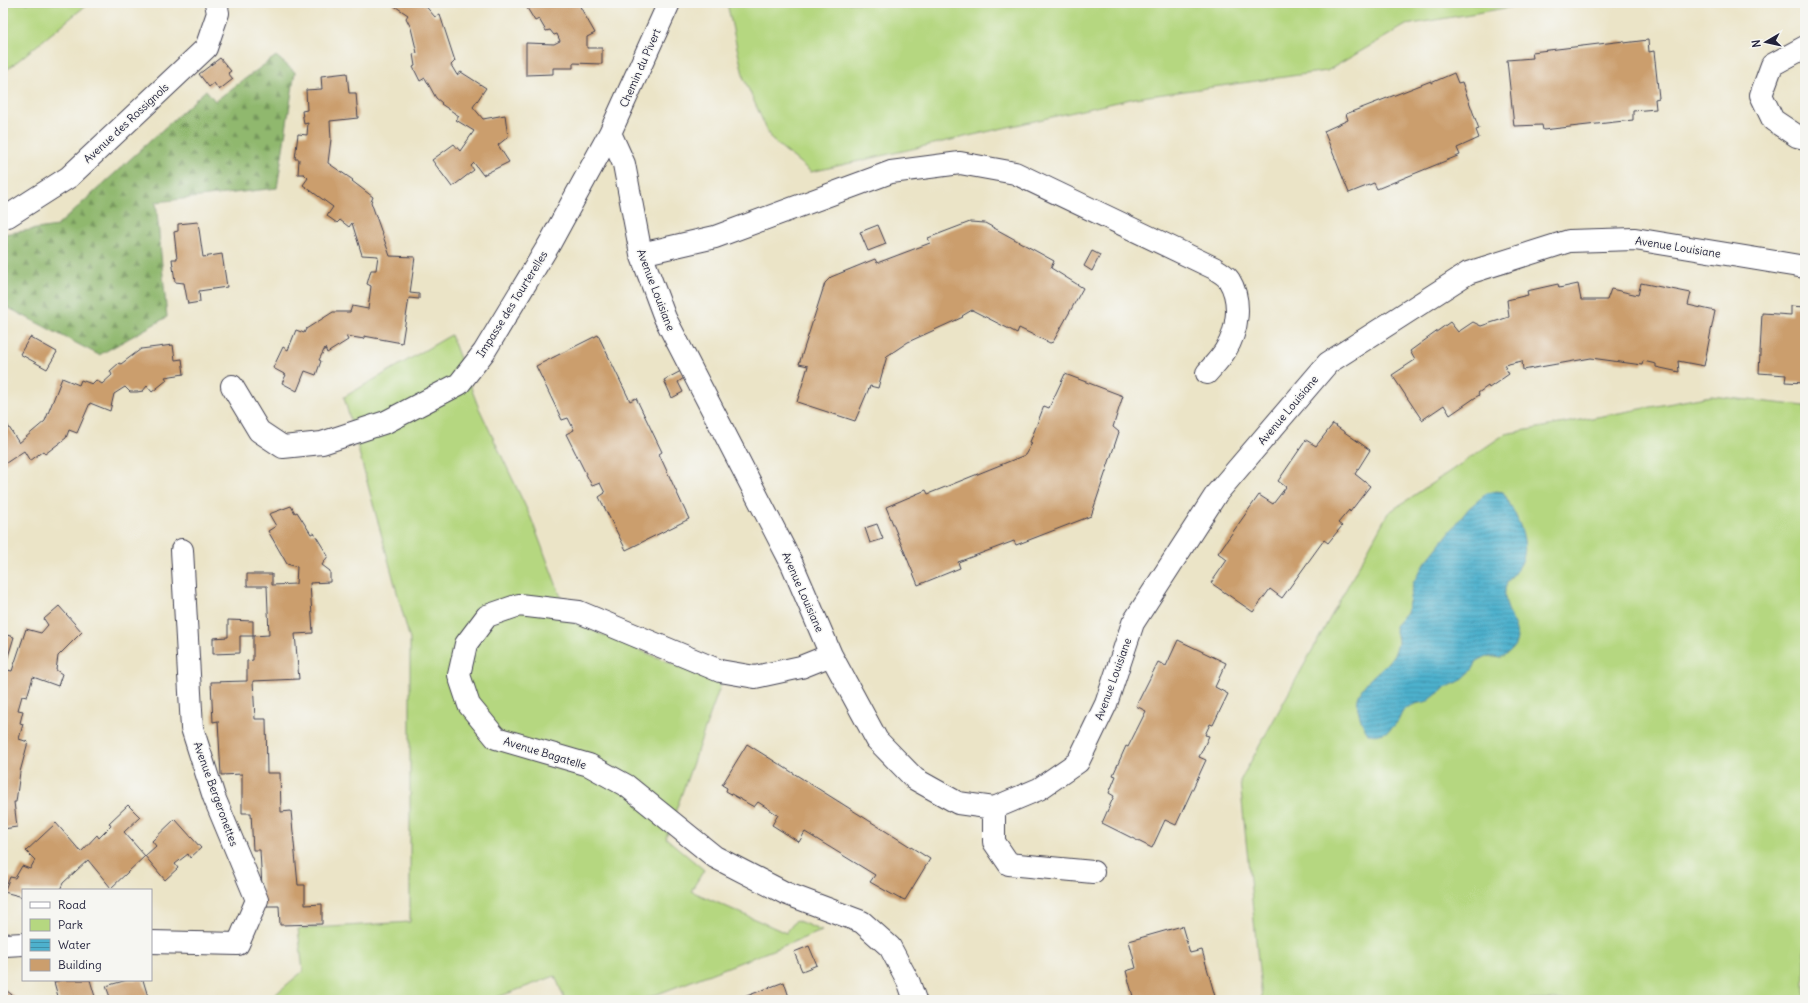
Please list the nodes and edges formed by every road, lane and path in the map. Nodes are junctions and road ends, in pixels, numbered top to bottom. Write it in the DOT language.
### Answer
graph roads {
  1 [pos="216,3"];
  2 [pos="669,3"];
  3 [pos="1805,47"];
  4 [pos="610,133"];
  5 [pos="1805,138"];
  6 [pos="3,217"];
  7 [pos="641,254"];
  8 [pos="1805,267"];
  9 [pos="1207,373"];
  10 [pos="232,386"];
  11 [pos="182,550"];
  12 [pos="831,655"];
  13 [pos="994,808"];
  14 [pos="1093,872"];
  15 [pos="152,942"];
  16 [pos="915,1000"];
  1 -- 6 [label="street, Avenue des Rossignols"];
  2 -- 4 [label="street, Chemin du Pivert"];
  3 -- 5 [label="street"];
  4 -- 7 [label="street, Avenue Louisiane"];
  4 -- 10 [label="street, Impasse des Tourterelles"];
  7 -- 9 [label="street"];
  7 -- 12 [label="street, Avenue Louisiane"];
  8 -- 13 [label="street, Avenue Louisiane"];
  11 -- 15 [label="street, Avenue Bergeronettes"];
  12 -- 13 [label="street, Avenue Louisiane"];
  12 -- 16 [label="street, Avenue Bagatelle"];
  13 -- 14 [label="street"];
}
